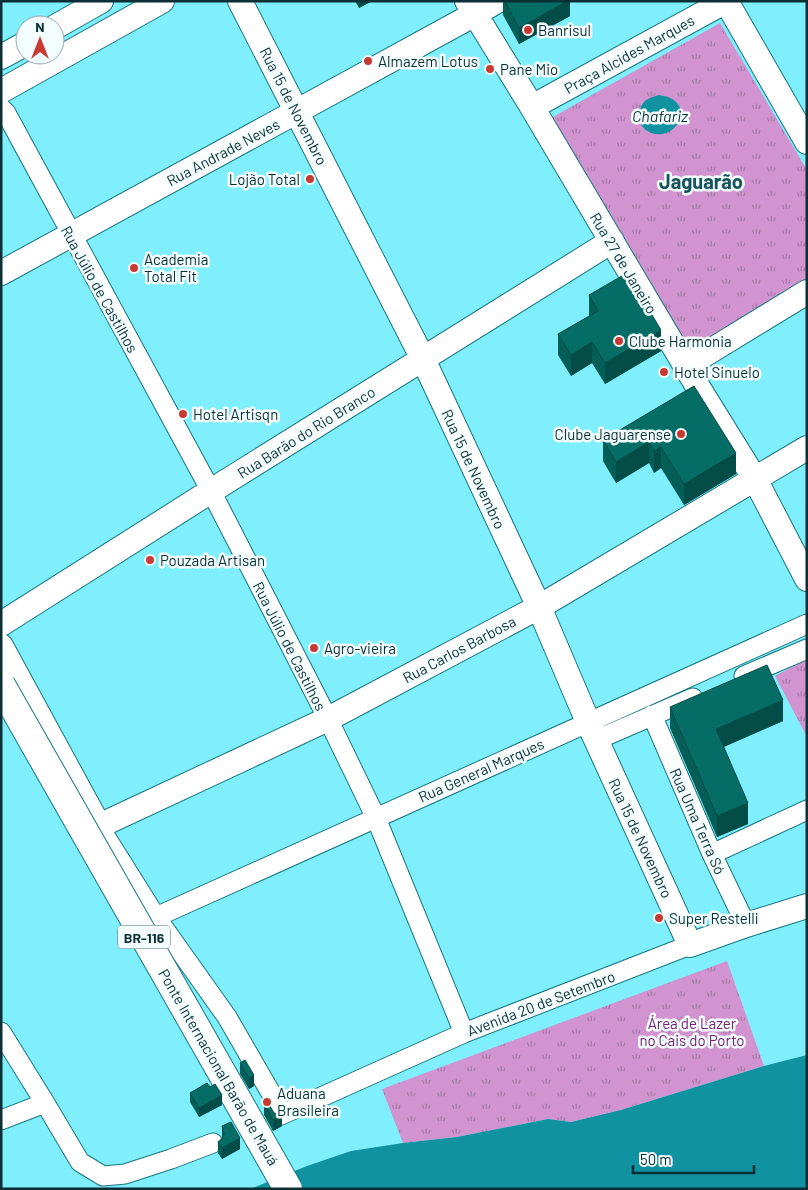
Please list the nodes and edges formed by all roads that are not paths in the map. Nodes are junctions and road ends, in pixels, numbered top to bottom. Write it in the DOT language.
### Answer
graph roads {
  1 [pos="101,1"];
  2 [pos="162,1"];
  3 [pos="240,1"];
  4 [pos="497,1"];
  5 [pos="726,1"];
  6 [pos="471,8"];
  7 [pos="65,21"];
  8 [pos="15,49"];
  9 [pos="1,57"];
  10 [pos="3,96"];
  11 [pos="532,107"];
  12 [pos="297,112"];
  13 [pos="803,127"];
  14 [pos="71,234"];
  15 [pos="612,242"];
  16 [pos="1,273"];
  17 [pos="807,292"];
  18 [pos="423,359"];
  19 [pos="686,366"];
  20 [pos="807,448"];
  21 [pos="755,479"];
  22 [pos="211,491"];
  23 [pos="807,579"];
  24 [pos="539,607"];
  25 [pos="1,624"];
  26 [pos="807,624"];
  27 [pos="1,646"];
  28 [pos="807,648"];
  29 [pos="726,684"];
  30 [pos="1,685"];
  31 [pos="708,692"];
  32 [pos="652,715"];
  33 [pos="1,716"];
  34 [pos="328,719"];
  35 [pos="592,731"];
  36 [pos="807,810"];
  37 [pos="376,818"];
  38 [pos="99,826"];
  39 [pos="712,854"];
  40 [pos="807,906"];
  41 [pos="156,917"];
  42 [pos="746,925"];
  43 [pos="690,945"];
  44 [pos="1,1032"];
  45 [pos="464,1033"];
  46 [pos="45,1103"];
  47 [pos="1,1120"];
  48 [pos="213,1143"];
  49 [pos="274,1189"];
  50 [pos="288,1189"];
  1 -- 7 [label="street"];
  2 -- 10 [label="street"];
  3 -- 12 [label="street, Rua 15 de Novembro"];
  4 -- 6 [label="street, Rua Andrade Neves"];
  5 -- 11 [label="street, Praça Alcides Marques"];
  5 -- 13 [label="street"];
  6 -- 11 [label="street, Rua 27 de Janeiro"];
  6 -- 12 [label="street, Rua Andrade Neves"];
  8 -- 9 [label="street"];
  10 -- 14 [label="street, Rua Júlio de Castilhos"];
  11 -- 15 [label="street, Rua 27 de Janeiro"];
  12 -- 14 [label="street, Rua Andrade Neves"];
  12 -- 18 [label="street, Rua 15 de Novembro"];
  14 -- 16 [label="street, Rua Andrade Neves"];
  14 -- 22 [label="street, Rua Júlio de Castilhos"];
  15 -- 18 [label="street, Rua Barão do Rio Branco"];
  15 -- 19 [label="street, Rua 27 de Janeiro"];
  17 -- 19 [label="street"];
  18 -- 22 [label="street, Rua Barão do Rio Branco"];
  18 -- 24 [label="street, Rua 15 de Novembro"];
  19 -- 21 [label="street, Rua 27 de Janeiro"];
  20 -- 21 [label="street, Rua Carlos Barbosa"];
  21 -- 23 [label="street, Rua 27 de Janeiro"];
  21 -- 24 [label="street, Rua Carlos Barbosa"];
  22 -- 25 [label="street, Rua Barão do Rio Branco"];
  22 -- 34 [label="street, Rua Júlio de Castilhos"];
  24 -- 34 [label="street, Rua Carlos Barbosa"];
  24 -- 35 [label="street, Rua 15 de Novembro"];
  26 -- 35 [label="street, Rua General Marques"];
  27 -- 38 [label="street"];
  28 -- 29 [label="street"];
  30 -- 50 [label="highway, Ponte Internacional Barão de Mauá / BR-116, bridge"];
  31 -- 32 [label="street"];
  32 -- 35 [label="street"];
  32 -- 39 [label="street, Rua Uma Terra Só"];
  33 -- 49 [label="highway, Ponte Internacional Barão de Mauá / BR-116"];
  34 -- 37 [label="street, Rua Júlio de Castilhos"];
  34 -- 38 [label="street, Rua Carlos Barbosa"];
  35 -- 37 [label="street, Rua General Marques"];
  35 -- 43 [label="street, Rua 15 de Novembro"];
  36 -- 39 [label="street"];
  37 -- 41 [label="street, Rua General Marques"];
  37 -- 45 [label="street, Rua Júlio de Castilhos"];
  38 -- 41 [label="street"];
  39 -- 42 [label="street, Rua Uma Terra Só"];
  40 -- 42 [label="street, Avenida 20 de Setembro"];
  41 -- 45 [label="street, Avenida 20 de Setembro"];
  42 -- 43 [label="street, Avenida 20 de Setembro"];
  43 -- 45 [label="street, Avenida 20 de Setembro"];
  44 -- 46 [label="street"];
  46 -- 47 [label="street"];
  46 -- 48 [label="street"];
}
